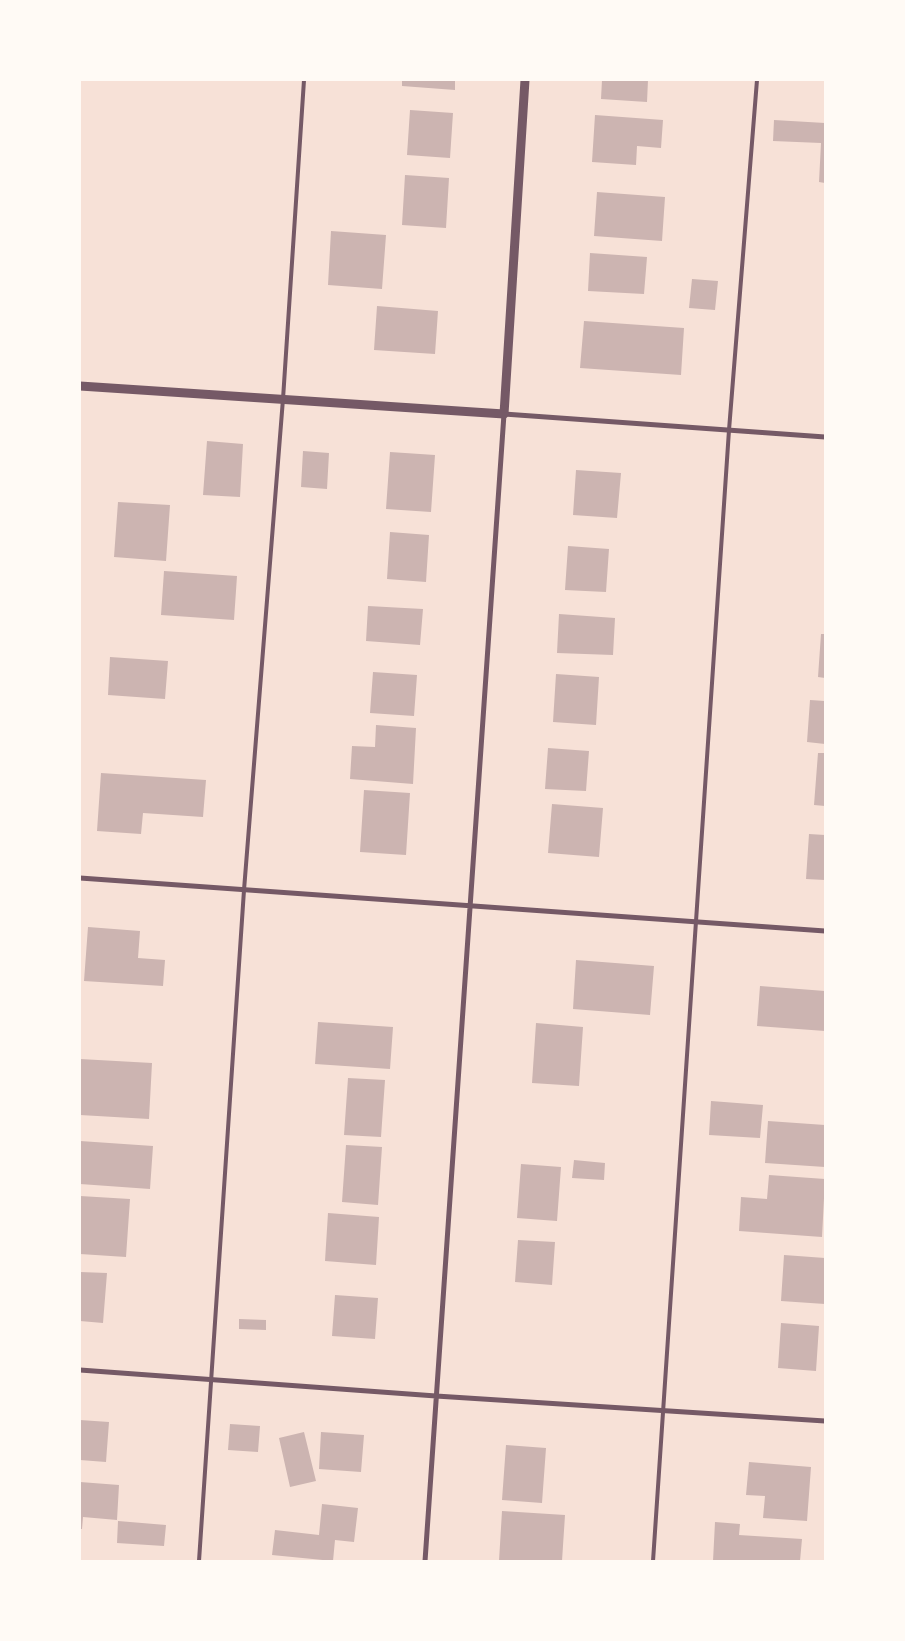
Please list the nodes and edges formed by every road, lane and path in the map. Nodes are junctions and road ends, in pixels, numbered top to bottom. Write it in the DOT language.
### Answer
graph roads {
  1 [pos="304,80"];
  2 [pos="526,80"];
  3 [pos="757,80"];
  4 [pos="80,386"];
  5 [pos="283,399"];
  6 [pos="504,414"];
  7 [pos="730,430"];
  8 [pos="825,437"];
  9 [pos="80,878"];
  10 [pos="244,890"];
  11 [pos="470,906"];
  12 [pos="695,922"];
  13 [pos="825,931"];
  14 [pos="80,1370"];
  15 [pos="211,1380"];
  16 [pos="436,1396"];
  17 [pos="663,1411"];
  18 [pos="825,1421"];
  19 [pos="200,1561"];
  20 [pos="425,1561"];
  21 [pos="653,1561"];
  1 -- 5 [label="lane"];
  2 -- 6 [label="street"];
  3 -- 7 [label="lane"];
  4 -- 5 [label="street"];
  5 -- 6 [label="street"];
  5 -- 10 [label="lane"];
  6 -- 7 [label="street"];
  6 -- 11 [label="street"];
  7 -- 8 [label="street"];
  7 -- 12 [label="lane"];
  9 -- 10 [label="street"];
  10 -- 11 [label="street"];
  10 -- 15 [label="lane"];
  11 -- 12 [label="street"];
  11 -- 16 [label="street"];
  12 -- 13 [label="street"];
  12 -- 17 [label="lane"];
  14 -- 15 [label="street"];
  15 -- 16 [label="street"];
  15 -- 19 [label="lane"];
  16 -- 17 [label="street"];
  16 -- 20 [label="street"];
  17 -- 18 [label="street"];
  17 -- 21 [label="lane"];
}
